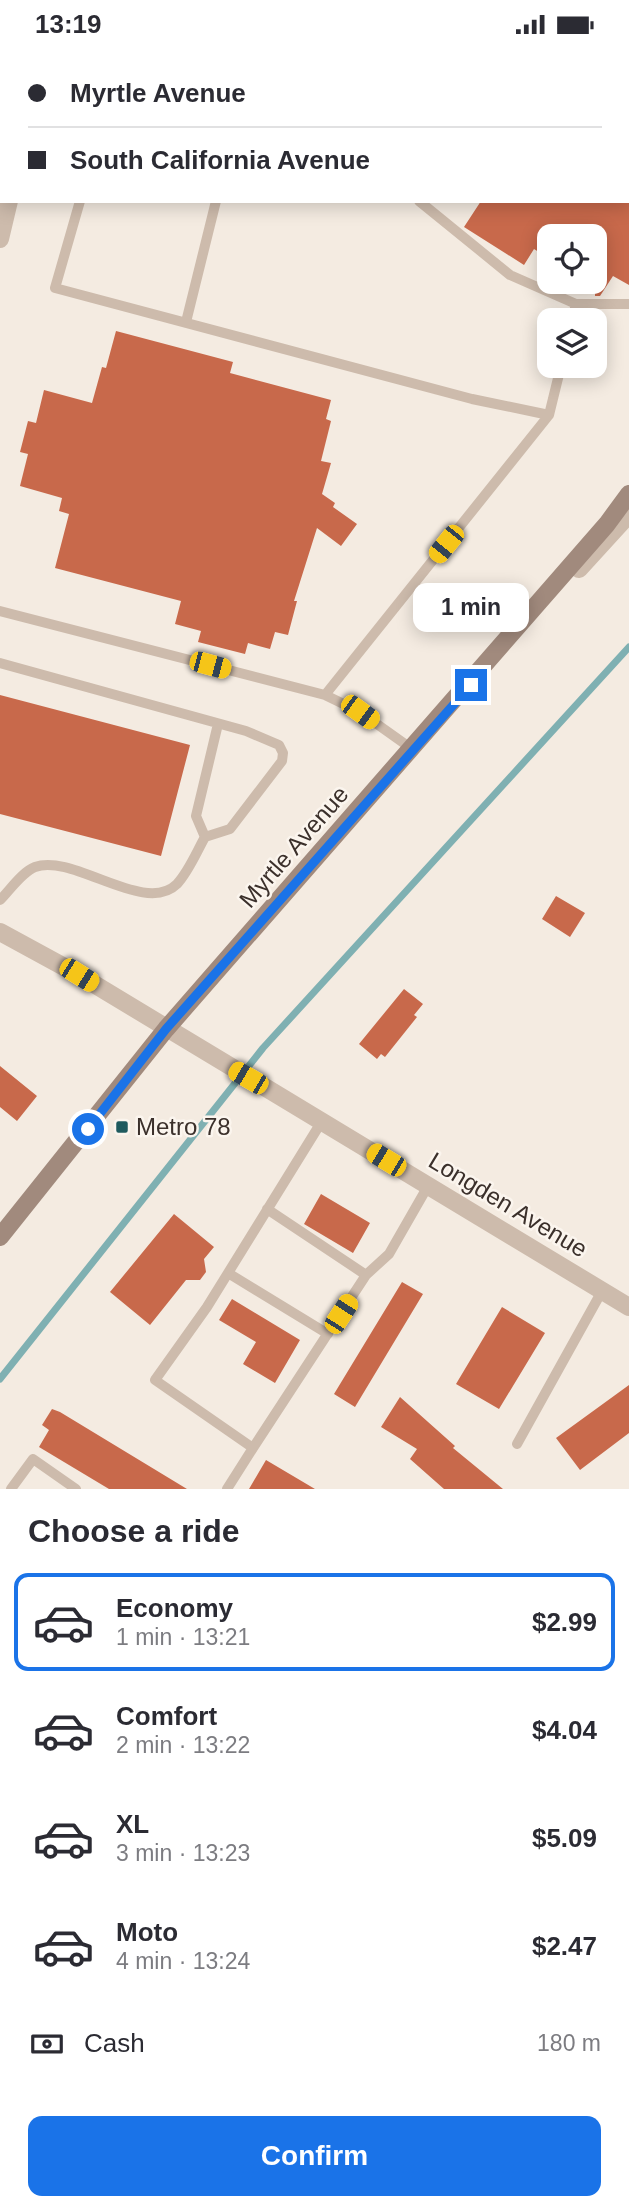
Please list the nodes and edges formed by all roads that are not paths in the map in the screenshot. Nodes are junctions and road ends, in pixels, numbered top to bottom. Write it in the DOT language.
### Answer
graph roads {
  1 [pos="9,203"];
  2 [pos="79,203"];
  3 [pos="216,203"];
  4 [pos="421,203"];
  5 [pos="0,239"];
  6 [pos="576,304"];
  7 [pos="629,305"];
  8 [pos="575,308"];
  9 [pos="186,322"];
  10 [pos="558,378"];
  11 [pos="549,415"];
  12 [pos="629,494"];
  13 [pos="629,515"];
  14 [pos="0,611"];
  15 [pos="0,663"];
  16 [pos="325,695"];
  17 [pos="436,723"];
  18 [pos="218,724"];
  19 [pos="412,749"];
  20 [pos="205,837"];
  21 [pos="0,900"];
  22 [pos="0,932"];
  23 [pos="166,1029"];
  24 [pos="322,1121"];
  25 [pos="428,1186"];
  26 [pos="267,1209"];
  27 [pos="0,1237"];
  28 [pos="228,1273"];
  29 [pos="366,1275"];
  30 [pos="602,1291"];
  31 [pos="629,1307"];
  32 [pos="328,1334"];
  33 [pos="517,1444"];
  34 [pos="253,1448"];
  35 [pos="10,1489"];
  36 [pos="76,1489"];
  37 [pos="227,1489"];
  1 -- 5 [label="street"];
  2 -- 9 [label="lane"];
  3 -- 9 [label="lane"];
  4 -- 6 [label="lane"];
  6 -- 7 [label="lane"];
  6 -- 8 [label="lane"];
  9 -- 11 [label="lane"];
  10 -- 11 [label="lane"];
  11 -- 16 [label="lane"];
  12 -- 17 [label="main road, Myrtle Avenue"];
  13 -- 17 [label="street"];
  14 -- 16 [label="lane"];
  15 -- 18 [label="lane"];
  16 -- 19 [label="lane"];
  17 -- 19 [label="main road, Myrtle Avenue"];
  18 -- 20 [label="lane"];
  18 -- 20 [label="lane"];
  19 -- 23 [label="main road, Myrtle Avenue"];
  20 -- 21 [label="lane"];
  22 -- 23 [label="street, Longden Avenue"];
  23 -- 24 [label="street, Longden Avenue"];
  23 -- 27 [label="main road, Myrtle Avenue"];
  24 -- 25 [label="street, Longden Avenue"];
  24 -- 26 [label="lane"];
  25 -- 29 [label="lane"];
  25 -- 30 [label="street, Longden Avenue"];
  26 -- 28 [label="lane"];
  26 -- 29 [label="lane"];
  28 -- 32 [label="lane"];
  28 -- 34 [label="lane"];
  29 -- 32 [label="lane"];
  30 -- 31 [label="street, Longden Avenue"];
  30 -- 33 [label="lane"];
  32 -- 34 [label="lane"];
  34 -- 37 [label="lane"];
  35 -- 36 [label="lane"];
}
